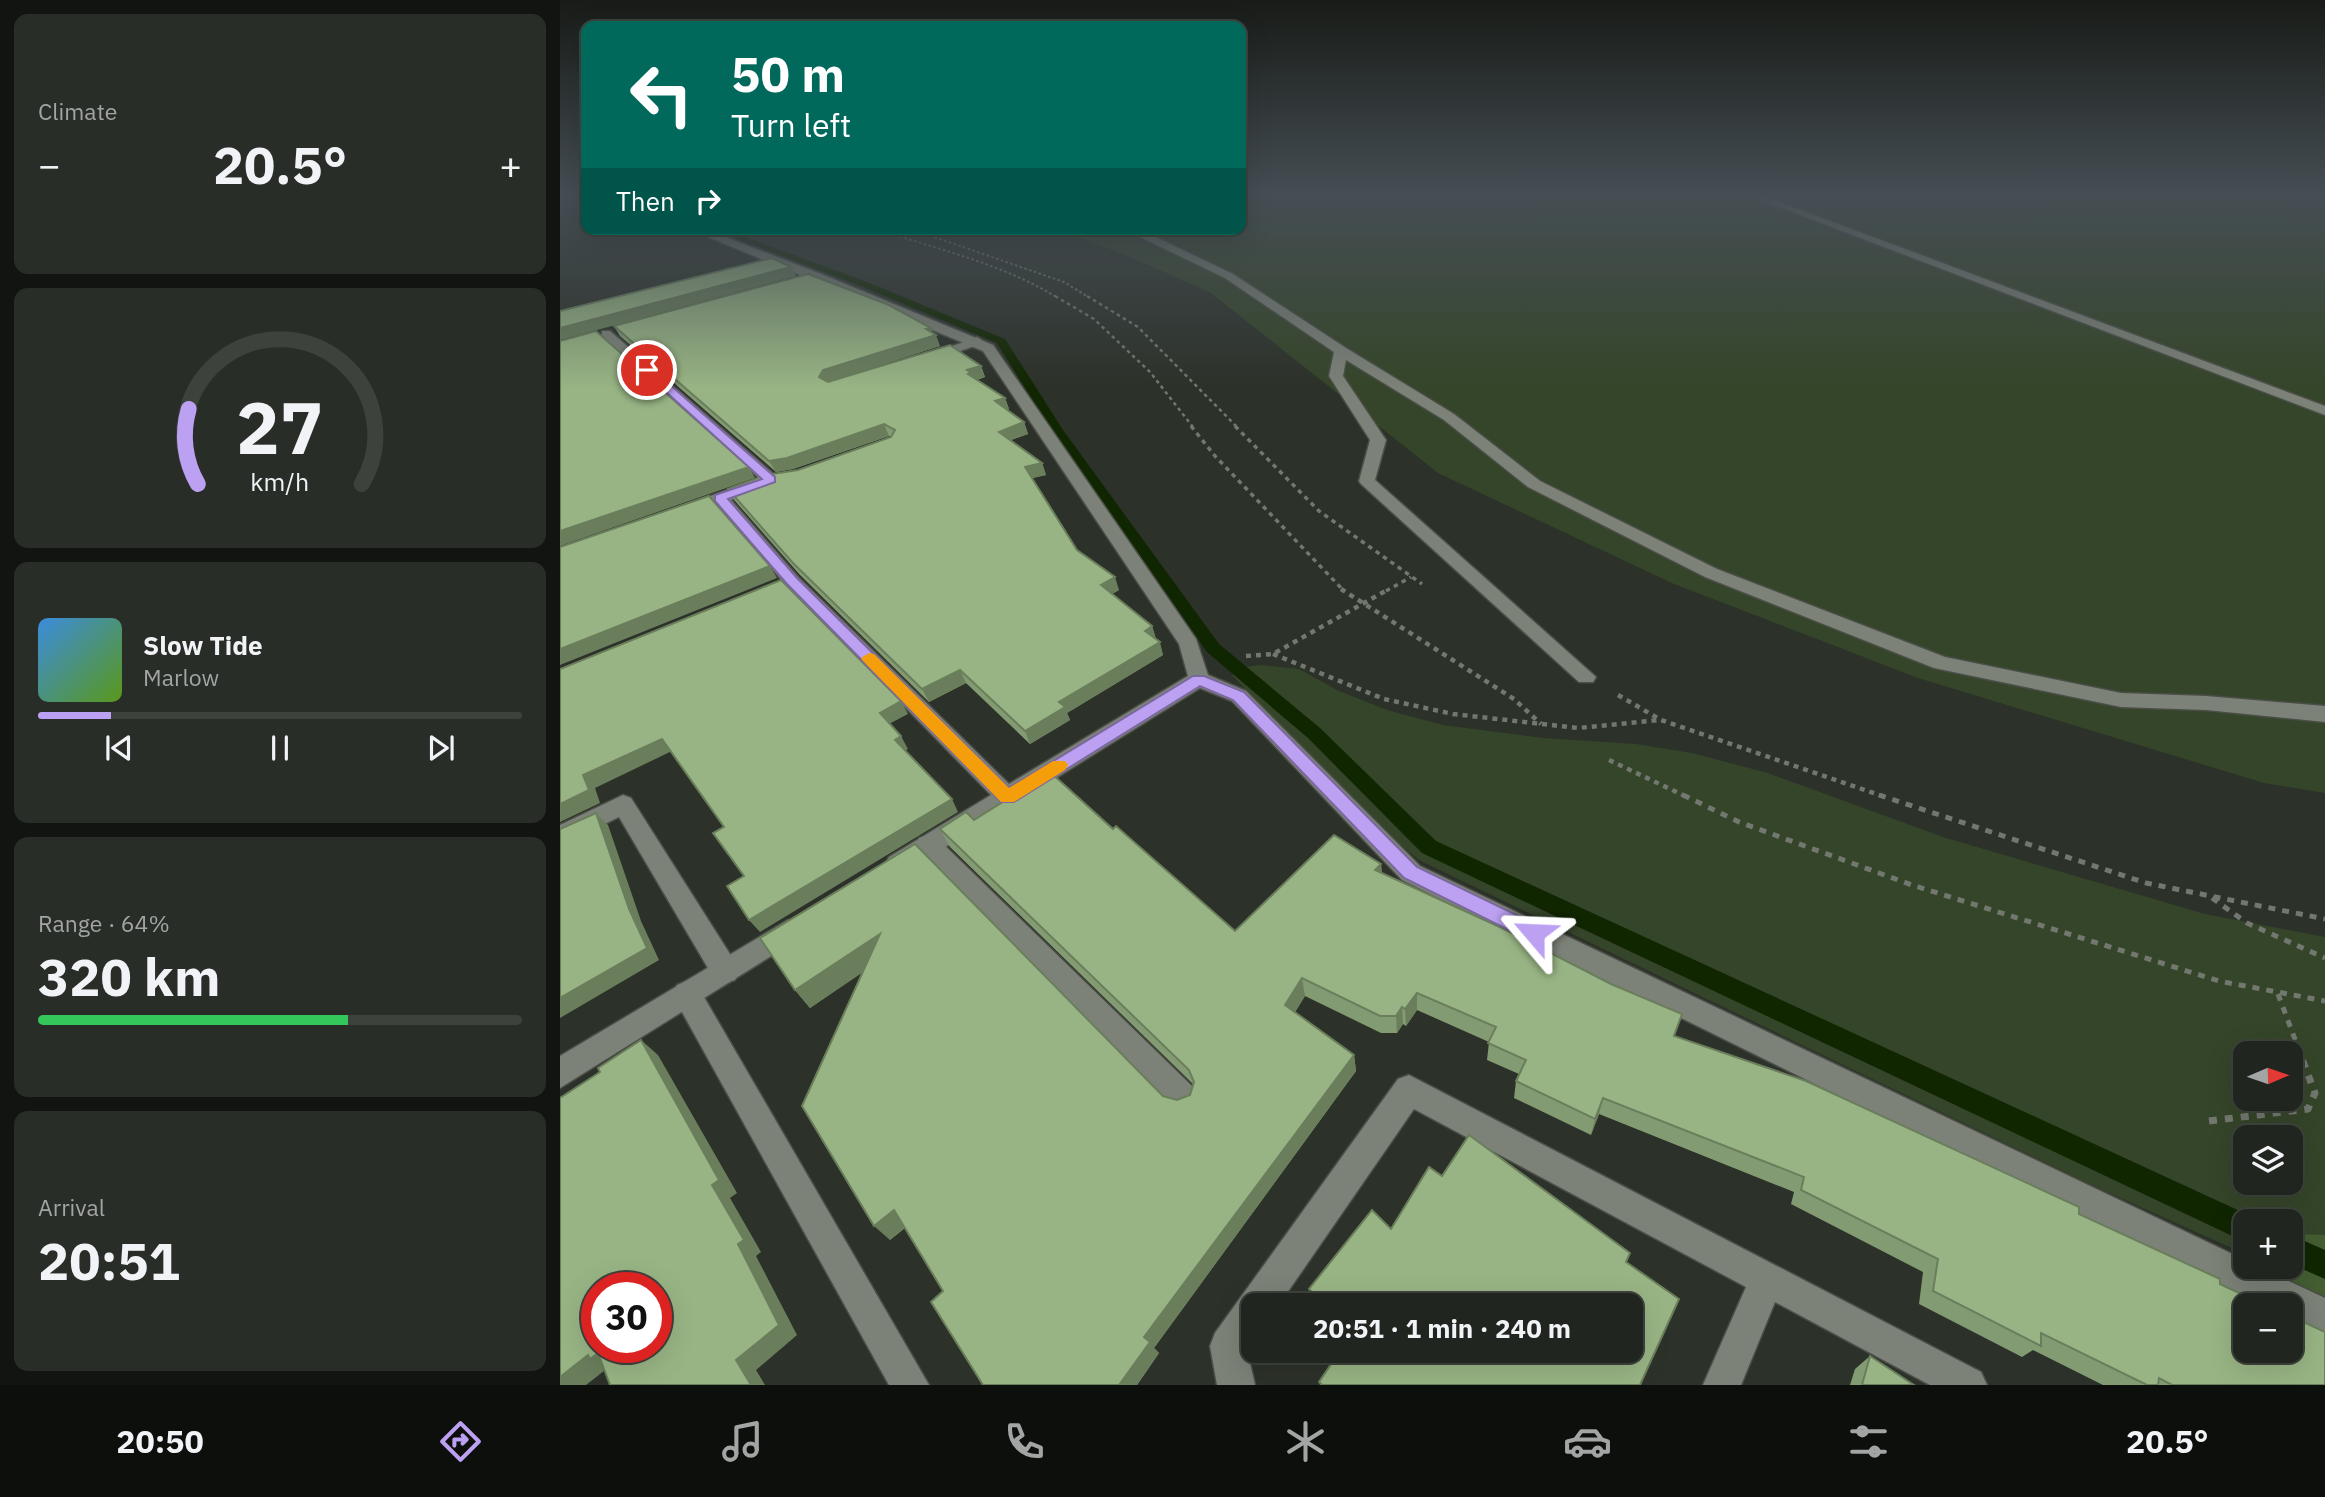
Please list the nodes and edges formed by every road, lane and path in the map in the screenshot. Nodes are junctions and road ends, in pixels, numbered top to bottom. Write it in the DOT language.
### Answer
graph roads {
  1 [pos="772,259"];
  2 [pos="968,259"];
  3 [pos="997,259"];
  4 [pos="1193,259"];
  5 [pos="1921,259"];
  6 [pos="817,276"];
  7 [pos="791,283"];
  8 [pos="606,334"];
  9 [pos="978,341"];
  10 [pos="1341,351"];
  11 [pos="912,362"];
  12 [pos="2325,411"];
  13 [pos="720,498"];
  14 [pos="670,516"];
  15 [pos="1411,577"];
  16 [pos="1434,590"];
  17 [pos="1363,604"];
  18 [pos="1273,654"];
  19 [pos="1241,657"];
  20 [pos="1586,677"];
  21 [pos="1199,679"];
  22 [pos="2325,714"];
  23 [pos="1661,720"];
  24 [pos="1541,724"];
  25 [pos="1609,760"];
  26 [pos="1007,797"];
  27 [pos="560,835"];
  28 [pos="929,845"];
  29 [pos="872,880"];
  30 [pos="2209,896"];
  31 [pos="2325,919"];
  32 [pos="804,922"];
  33 [pos="2325,957"];
  34 [pos="725,971"];
  35 [pos="2278,993"];
  36 [pos="687,994"];
  37 [pos="2325,1001"];
  38 [pos="560,1073"];
  39 [pos="1183,1099"];
  40 [pos="2209,1121"];
  41 [pos="1767,1280"];
  42 [pos="1265,1293"];
  43 [pos="2325,1317"];
  44 [pos="1241,1327"];
  45 [pos="910,1385"];
  46 [pos="1236,1385"];
  47 [pos="1722,1385"];
  48 [pos="1968,1385"];
  1 -- 6 [label="street"];
  2 -- 17 [label="path"];
  3 -- 15 [label="path"];
  4 -- 10 [label="street"];
  5 -- 12 [label="street"];
  6 -- 7 [label="street"];
  6 -- 9 [label="street"];
  8 -- 13 [label="street"];
  9 -- 11 [label="street"];
  9 -- 21 [label="street"];
  10 -- 20 [label="street"];
  10 -- 22 [label="street"];
  13 -- 14 [label="street"];
  13 -- 26 [label="street"];
  15 -- 16 [label="path"];
  15 -- 17 [label="path"];
  17 -- 18 [label="path"];
  17 -- 24 [label="path"];
  18 -- 19 [label="path"];
  18 -- 24 [label="path"];
  20 -- 23 [label="path"];
  21 -- 26 [label="street"];
  21 -- 43 [label="street"];
  23 -- 24 [label="path"];
  23 -- 30 [label="path"];
  25 -- 35 [label="path"];
  26 -- 28 [label="street"];
  27 -- 34 [label="street"];
  28 -- 29 [label="street"];
  28 -- 39 [label="street"];
  30 -- 31 [label="path"];
  30 -- 33 [label="path"];
  32 -- 34 [label="street"];
  34 -- 36 [label="street"];
  35 -- 37 [label="path"];
  35 -- 40 [label="path"];
  36 -- 38 [label="street"];
  36 -- 45 [label="street"];
  41 -- 42 [label="street"];
  41 -- 47 [label="street"];
  41 -- 48 [label="street"];
  44 -- 46 [label="street"];
}
